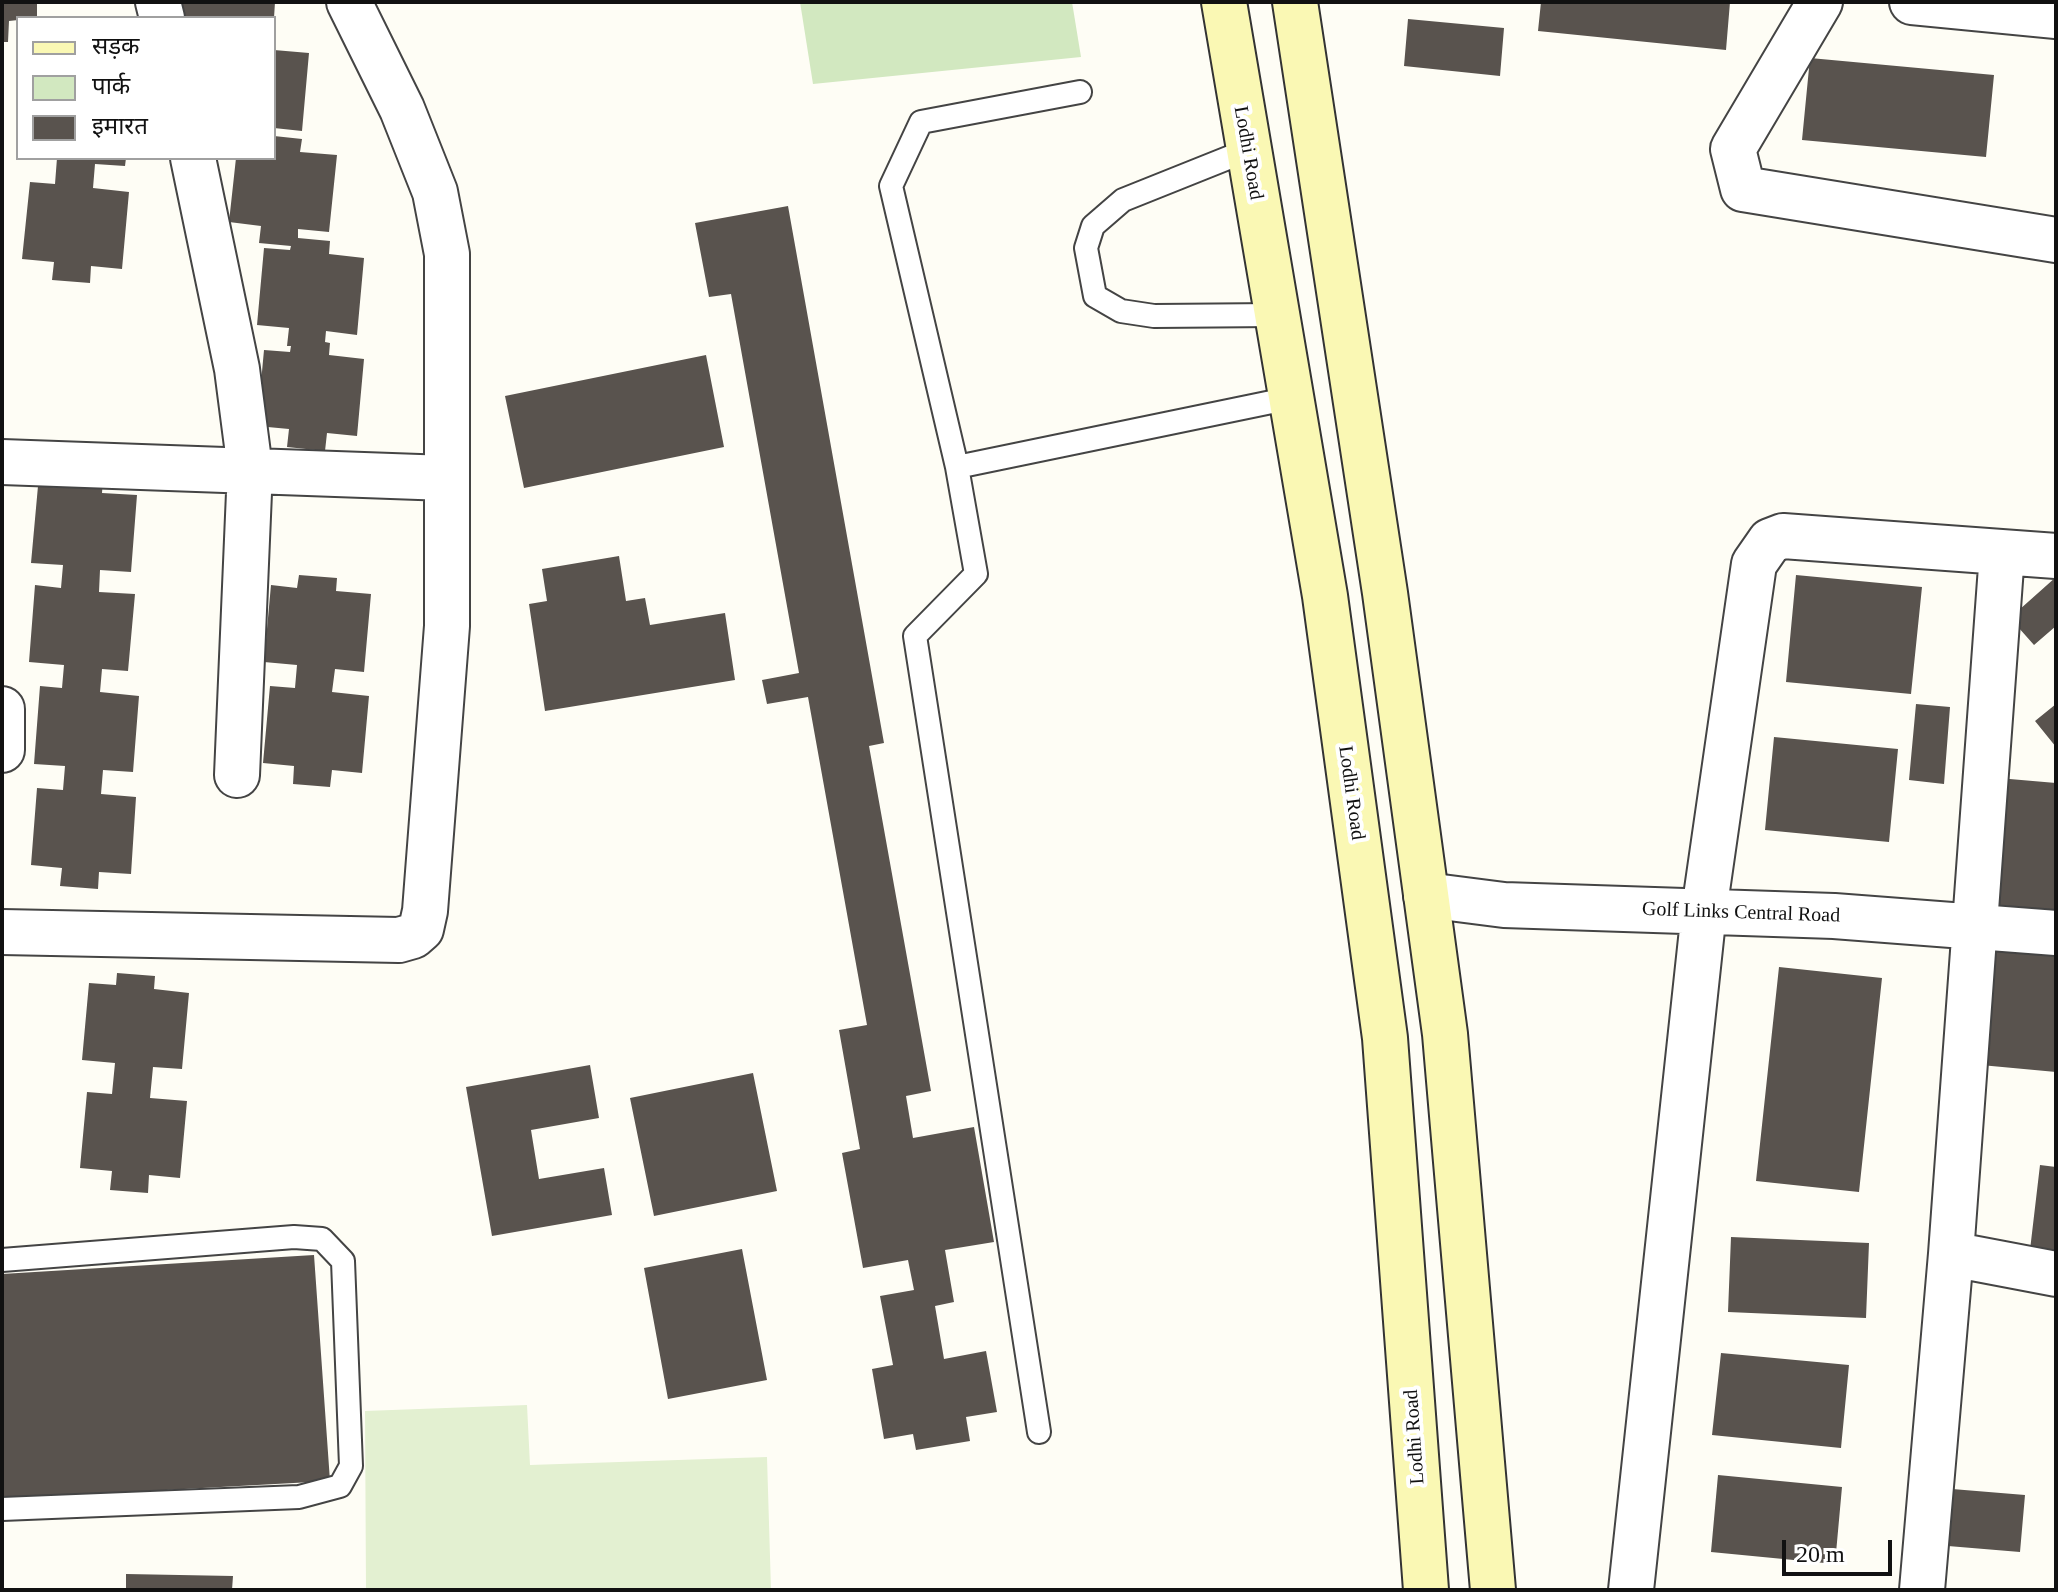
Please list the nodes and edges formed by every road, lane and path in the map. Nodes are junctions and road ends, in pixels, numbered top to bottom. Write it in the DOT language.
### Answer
graph roads {
  1 [pos="349,2"];
  2 [pos="1295,2"];
  3 [pos="1820,2"];
  4 [pos="1912,2"];
  5 [pos="1221,5"];
  6 [pos="2056,16"];
  7 [pos="1080,92"];
  8 [pos="1248,150"];
  9 [pos="193,160"];
  10 [pos="2056,240"];
  11 [pos="1276,315"];
  12 [pos="1291,398"];
  13 [pos="2,462"];
  14 [pos="957,467"];
  15 [pos="250,469"];
  16 [pos="447,478"];
  17 [pos="2002,553"];
  18 [pos="2056,556"];
  19 [pos="2,709"];
  20 [pos="2,750"];
  21 [pos="237,775"];
  22 [pos="1426,895"];
  23 [pos="1704,911"];
  24 [pos="1974,925"];
  25 [pos="2,932"];
  26 [pos="2056,933"];
  27 [pos="1951,1254"];
  28 [pos="2,1260"];
  29 [pos="2056,1274"];
  30 [pos="1039,1432"];
  31 [pos="2,1509"];
  32 [pos="1426,1590"];
  33 [pos="1493,1590"];
  34 [pos="1631,1590"];
  35 [pos="1922,1590"];
  1 -- 16 [label="street"];
  2 -- 22 [label="main road"];
  3 -- 10 [label="street"];
  4 -- 6 [label="street"];
  5 -- 8 [label="main road, Lodhi Road"];
  7 -- 14 [label="lane"];
  8 -- 11 [label="main road, Lodhi Road"];
  8 -- 11 [label="lane"];
  9 -- 15 [label="street"];
  11 -- 12 [label="main road, Lodhi Road"];
  12 -- 14 [label="lane"];
  12 -- 32 [label="main road, Lodhi Road"];
  13 -- 15 [label="street"];
  14 -- 30 [label="lane"];
  15 -- 16 [label="street"];
  15 -- 21 [label="street"];
  16 -- 25 [label="street"];
  17 -- 18 [label="street"];
  17 -- 23 [label="street"];
  17 -- 24 [label="street"];
  19 -- 20 [label="street"];
  22 -- 23 [label="street, Golf Links Central Road"];
  22 -- 33 [label="main road"];
  23 -- 24 [label="street, Golf Links Central Road"];
  23 -- 34 [label="street"];
  24 -- 26 [label="street, Golf Links Central Road"];
  24 -- 27 [label="street"];
  27 -- 29 [label="street"];
  27 -- 35 [label="street"];
  28 -- 31 [label="lane"];
}
